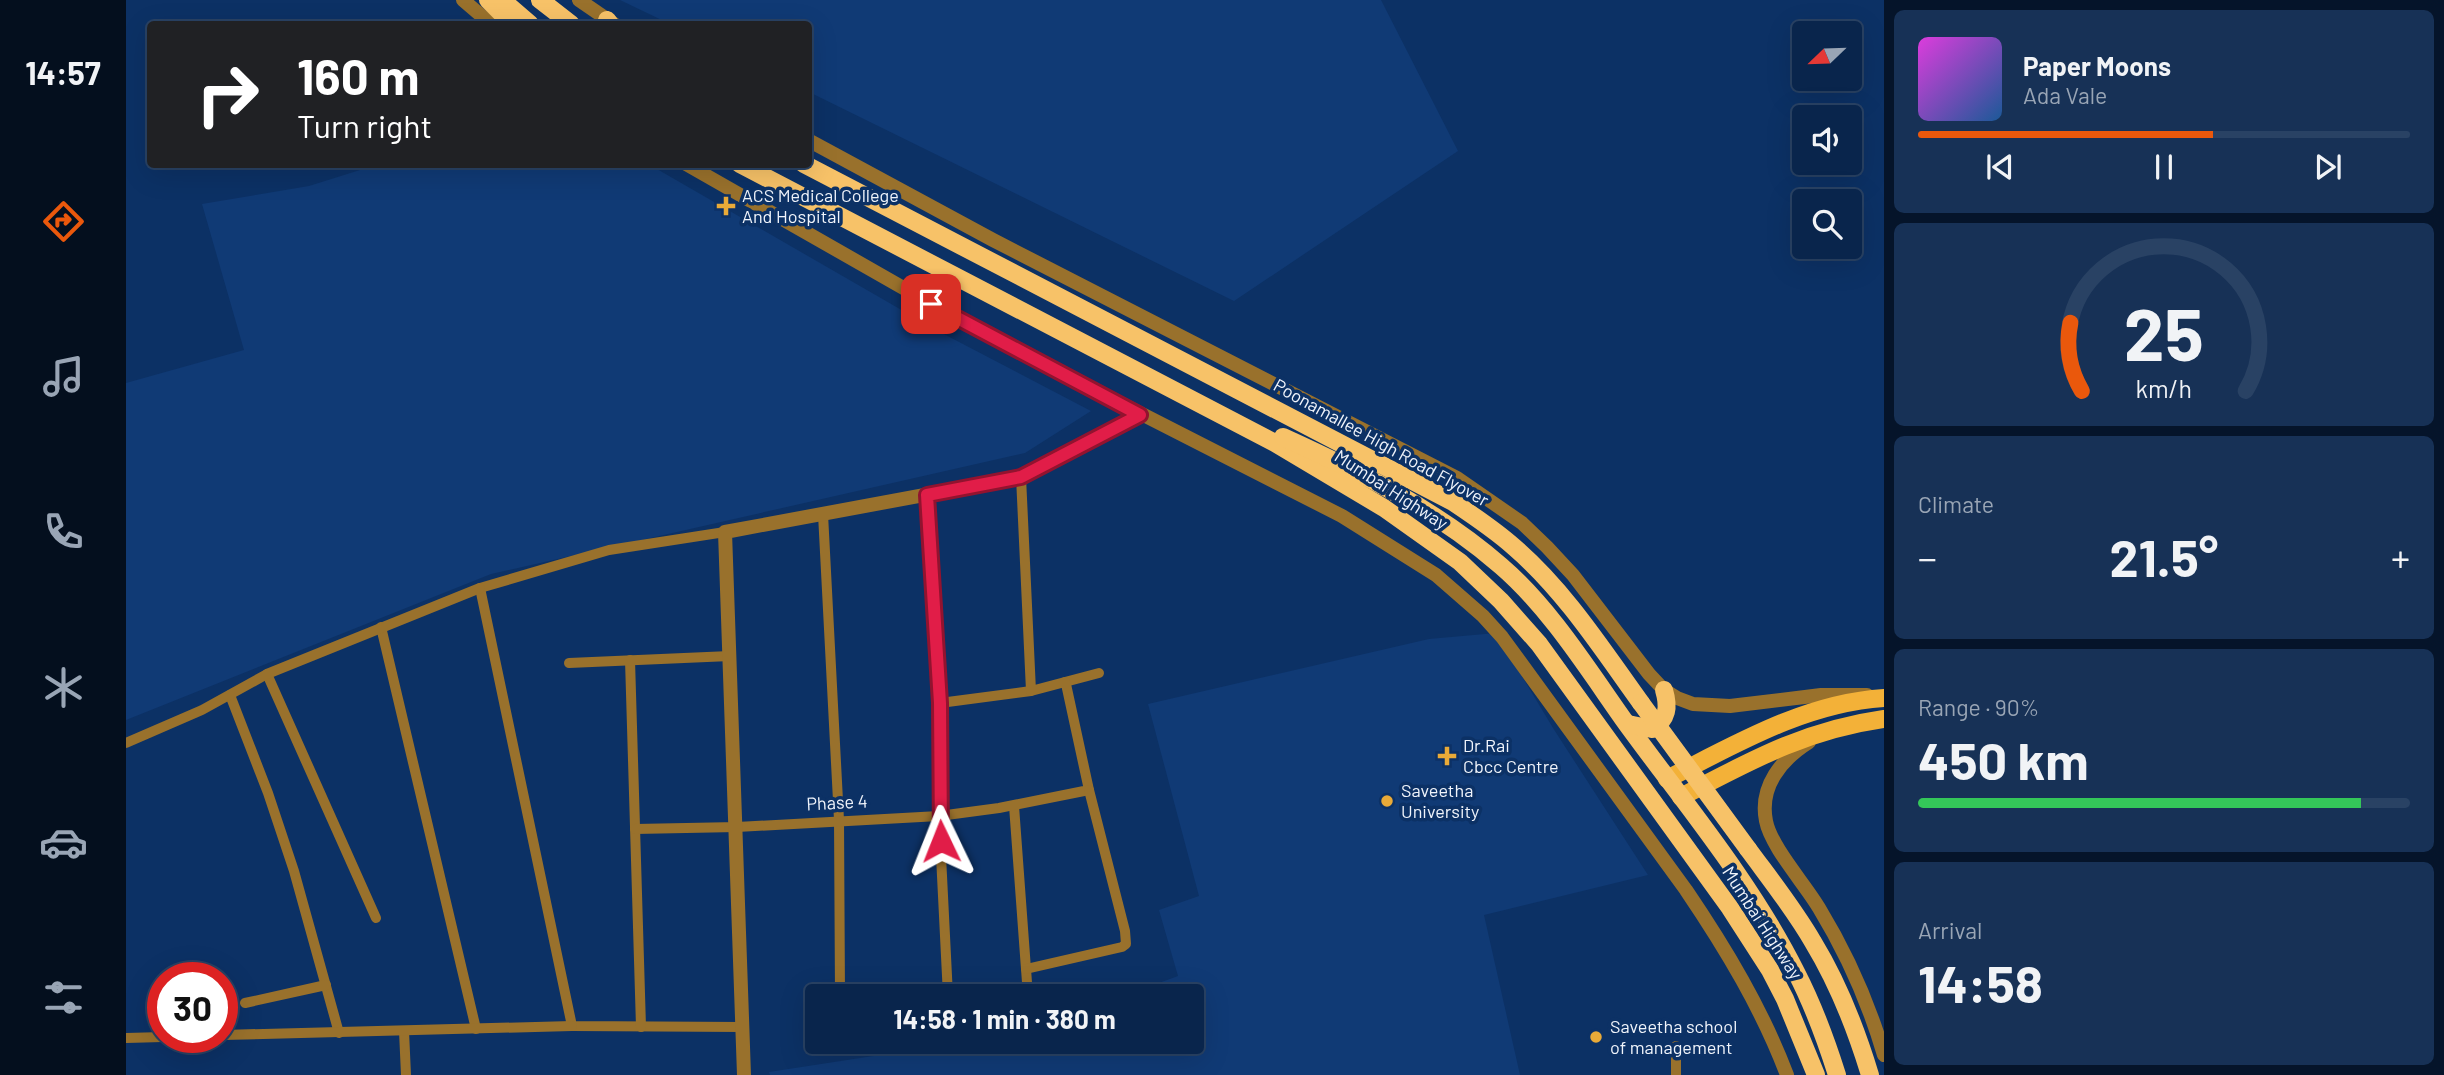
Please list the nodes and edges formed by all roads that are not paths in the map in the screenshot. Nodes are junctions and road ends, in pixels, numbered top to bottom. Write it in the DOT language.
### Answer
graph roads {
  1 [pos="463,0"];
  2 [pos="488,0"];
  3 [pos="502,0"];
  4 [pos="540,0"];
  5 [pos="579,0"];
  6 [pos="488,21"];
  7 [pos="509,21"];
  8 [pos="526,21"];
  9 [pos="567,21"];
  10 [pos="607,21"];
  11 [pos="812,142"];
  12 [pos="693,168"];
  13 [pos="748,168"];
  14 [pos="812,168"];
  15 [pos="1199,404"];
  16 [pos="1140,415"];
  17 [pos="1021,477"];
  18 [pos="927,495"];
  19 [pos="824,514"];
  20 [pos="725,532"];
  21 [pos="480,588"];
  22 [pos="381,627"];
  23 [pos="730,656"];
  24 [pos="630,660"];
  25 [pos="569,663"];
  26 [pos="1099,673"];
  27 [pos="267,674"];
  28 [pos="1065,681"];
  29 [pos="1664,690"];
  30 [pos="1031,691"];
  31 [pos="230,695"];
  32 [pos="1884,697"];
  33 [pos="940,703"];
  34 [pos="1884,719"];
  35 [pos="1628,724"];
  36 [pos="1846,725"];
  37 [pos="126,743"];
  38 [pos="1667,779"];
  39 [pos="1089,790"];
  40 [pos="1681,797"];
  41 [pos="1014,806"];
  42 [pos="939,816"];
  43 [pos="839,820"];
  44 [pos="737,827"];
  45 [pos="635,829"];
  46 [pos="376,918"];
  47 [pos="1026,968"];
  48 [pos="840,984"];
  49 [pos="946,984"];
  50 [pos="1027,984"];
  51 [pos="326,985"];
  52 [pos="245,1003"];
  53 [pos="572,1026"];
  54 [pos="641,1027"];
  55 [pos="742,1027"];
  56 [pos="477,1029"];
  57 [pos="404,1031"];
  58 [pos="339,1033"];
  59 [pos="238,1035"];
  60 [pos="147,1037"];
  61 [pos="126,1038"];
  62 [pos="1676,1046"];
  63 [pos="1884,1055"];
  64 [pos="406,1075"];
  65 [pos="744,1075"];
  66 [pos="1676,1075"];
  67 [pos="1787,1075"];
  68 [pos="1815,1075"];
  69 [pos="1836,1075"];
  70 [pos="1870,1075"];
  1 -- 6 [label="street"];
  2 -- 7 [label="highway"];
  3 -- 8 [label="highway"];
  4 -- 9 [label="highway"];
  5 -- 10 [label="street"];
  11 -- 29 [label="street"];
  12 -- 16 [label="street"];
  13 -- 15 [label="highway, Mumbai Highway"];
  14 -- 70 [label="highway, Poonamallee High Road Flyover, bridge"];
  15 -- 35 [label="highway"];
  15 -- 68 [label="highway, Mumbai Highway"];
  16 -- 17 [label="street"];
  16 -- 67 [label="street"];
  17 -- 18 [label="street"];
  17 -- 30 [label="street"];
  18 -- 19 [label="street"];
  18 -- 33 [label="street"];
  19 -- 20 [label="street"];
  19 -- 43 [label="street"];
  20 -- 21 [label="street"];
  20 -- 23 [label="street"];
  21 -- 22 [label="street"];
  21 -- 53 [label="street"];
  22 -- 27 [label="street"];
  22 -- 56 [label="street"];
  23 -- 24 [label="street"];
  23 -- 44 [label="street"];
  24 -- 25 [label="street"];
  24 -- 45 [label="street"];
  26 -- 28 [label="street"];
  27 -- 31 [label="street"];
  27 -- 46 [label="street"];
  28 -- 30 [label="street"];
  28 -- 39 [label="street"];
  29 -- 32 [label="street"];
  29 -- 35 [label="highway"];
  30 -- 33 [label="street"];
  31 -- 37 [label="street"];
  31 -- 51 [label="street"];
  32 -- 38 [label="main road"];
  33 -- 42 [label="street"];
  34 -- 36 [label="main road"];
  35 -- 38 [label="highway"];
  36 -- 40 [label="main road"];
  36 -- 63 [label="street"];
  38 -- 40 [label="highway"];
  39 -- 41 [label="street, Phase 4"];
  39 -- 47 [label="street"];
  40 -- 69 [label="highway"];
  41 -- 42 [label="street, Phase 4"];
  41 -- 47 [label="street"];
  42 -- 43 [label="street, Phase 4"];
  42 -- 49 [label="street"];
  43 -- 44 [label="street, Phase 4"];
  43 -- 48 [label="street"];
  44 -- 45 [label="street, Phase 4"];
  44 -- 55 [label="street"];
  45 -- 54 [label="street"];
  47 -- 50 [label="street"];
  51 -- 52 [label="street"];
  51 -- 58 [label="street"];
  53 -- 54 [label="street"];
  53 -- 56 [label="street"];
  54 -- 55 [label="street"];
  55 -- 65 [label="street"];
  56 -- 57 [label="street"];
  57 -- 58 [label="street"];
  57 -- 64 [label="street"];
  58 -- 59 [label="street"];
  60 -- 61 [label="street"];
  62 -- 66 [label="street"];
}
